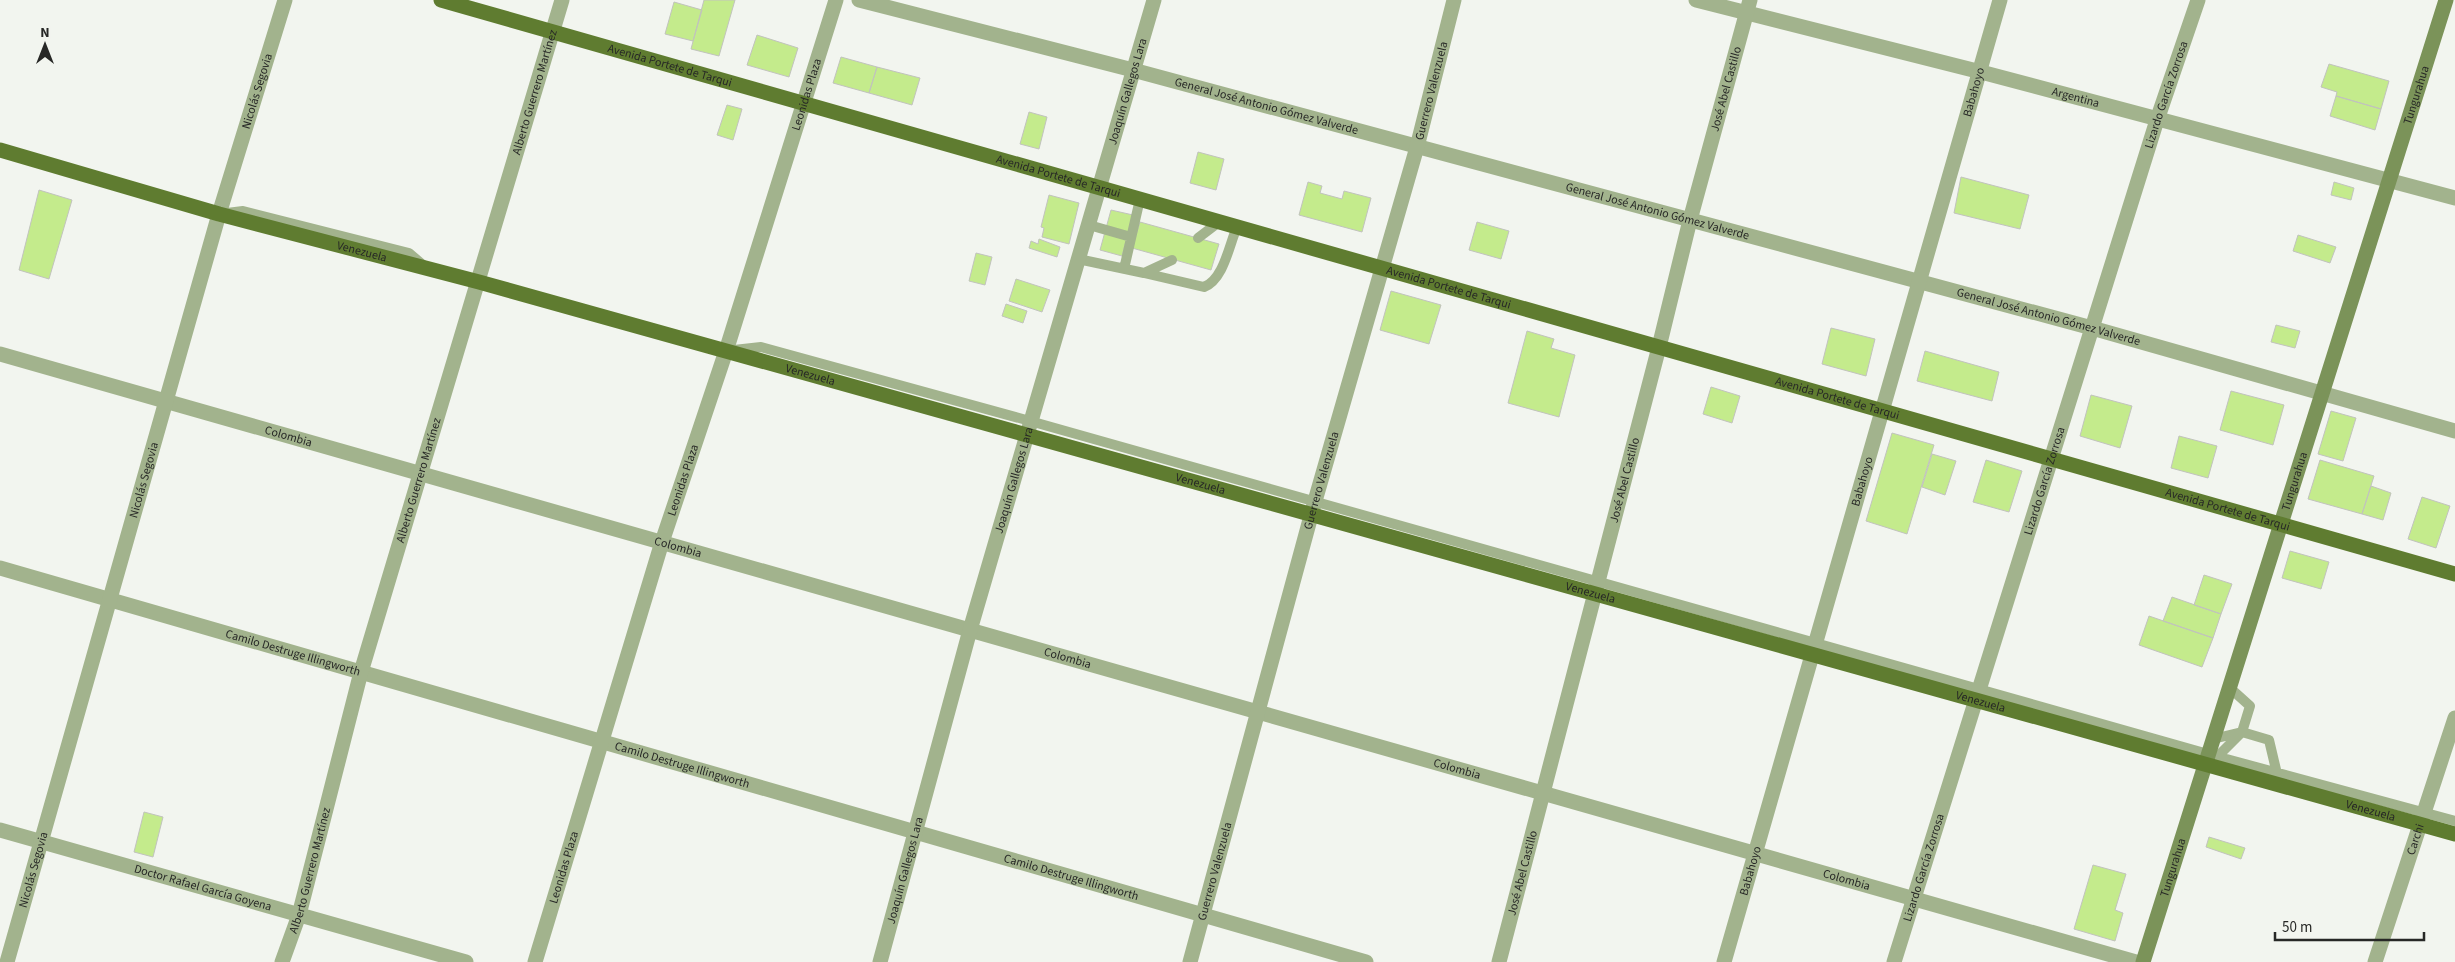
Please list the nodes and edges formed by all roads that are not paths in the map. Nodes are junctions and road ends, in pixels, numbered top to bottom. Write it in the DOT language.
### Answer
graph roads {
  1 [pos="285,0"];
  2 [pos="441,0"];
  3 [pos="562,0"];
  4 [pos="836,0"];
  5 [pos="859,0"];
  6 [pos="1154,0"];
  7 [pos="1454,0"];
  8 [pos="1696,0"];
  9 [pos="2000,0"];
  10 [pos="2198,0"];
  11 [pos="2446,0"];
  12 [pos="1748,7"];
  13 [pos="553,32"];
  14 [pos="1134,70"];
  15 [pos="1981,72"];
  16 [pos="802,103"];
  17 [pos="2157,120"];
  18 [pos="1417,147"];
  19 [pos="0,150"];
  20 [pos="2389,181"];
  21 [pos="1099,188"];
  22 [pos="2455,198"];
  23 [pos="1140,199"];
  24 [pos="219,214"];
  25 [pos="1690,220"];
  26 [pos="1218,222"];
  27 [pos="1089,225"];
  28 [pos="1237,226"];
  29 [pos="1131,237"];
  30 [pos="1198,238"];
  31 [pos="1078,259"];
  32 [pos="1172,260"];
  33 [pos="1383,268"];
  34 [pos="1124,269"];
  35 [pos="1144,273"];
  36 [pos="480,282"];
  37 [pos="1919,282"];
  38 [pos="2092,328"];
  39 [pos="1659,347"];
  40 [pos="726,351"];
  41 [pos="0,354"];
  42 [pos="2322,394"];
  43 [pos="166,401"];
  44 [pos="1882,411"];
  45 [pos="1028,428"];
  46 [pos="2455,431"];
  47 [pos="2052,459"];
  48 [pos="421,474"];
  49 [pos="1314,508"];
  50 [pos="2281,524"];
  51 [pos="662,542"];
  52 [pos="0,568"];
  53 [pos="2455,574"];
  54 [pos="1596,587"];
  55 [pos="110,599"];
  56 [pos="970,630"];
  57 [pos="1814,648"];
  58 [pos="361,672"];
  59 [pos="2230,688"];
  60 [pos="1978,695"];
  61 [pos="1257,712"];
  62 [pos="2455,718"];
  63 [pos="2242,732"];
  64 [pos="2213,739"];
  65 [pos="603,742"];
  66 [pos="2210,760"];
  67 [pos="2278,779"];
  68 [pos="1542,792"];
  69 [pos="2422,818"];
  70 [pos="2455,821"];
  71 [pos="0,830"];
  72 [pos="916,832"];
  73 [pos="2455,834"];
  74 [pos="41,841"];
  75 [pos="1754,853"];
  76 [pos="1912,899"];
  77 [pos="299,915"];
  78 [pos="1204,915"];
  79 [pos="7,962"];
  80 [pos="282,962"];
  81 [pos="466,962"];
  82 [pos="535,962"];
  83 [pos="880,962"];
  84 [pos="1190,962"];
  85 [pos="1366,962"];
  86 [pos="1499,962"];
  87 [pos="1724,962"];
  88 [pos="1894,962"];
  89 [pos="2136,962"];
  90 [pos="2143,962"];
  91 [pos="2375,962"];
  1 -- 24 [label="street, Nicolás Segovia"];
  2 -- 13 [label="main road, Avenida Portete de Tarqui"];
  3 -- 13 [label="street, Alberto Guerrero Martínez"];
  4 -- 16 [label="street, Leonidas Plaza"];
  5 -- 14 [label="street, General José Antonio Gómez Valverde"];
  6 -- 14 [label="street, Joaquín Gallegos Lara"];
  7 -- 18 [label="street, Guerrero Valenzuela"];
  8 -- 12 [label="street, Argentina"];
  9 -- 15 [label="street, Babahoyo"];
  10 -- 17 [label="street, Lizardo García Zorrosa"];
  11 -- 20 [label="main road, Tungurahua"];
  12 -- 15 [label="street, Argentina"];
  12 -- 25 [label="street, José Abel Castillo"];
  13 -- 16 [label="main road, Avenida Portete de Tarqui"];
  13 -- 36 [label="street, Alberto Guerrero Martínez"];
  14 -- 18 [label="street, General José Antonio Gómez Valverde"];
  14 -- 21 [label="street, Joaquín Gallegos Lara"];
  15 -- 17 [label="street, Argentina"];
  15 -- 37 [label="street, Babahoyo"];
  16 -- 21 [label="main road, Avenida Portete de Tarqui"];
  16 -- 40 [label="street, Leonidas Plaza"];
  17 -- 20 [label="street, Argentina"];
  17 -- 38 [label="street, Lizardo García Zorrosa"];
  18 -- 25 [label="street, General José Antonio Gómez Valverde"];
  18 -- 33 [label="street, Guerrero Valenzuela"];
  19 -- 24 [label="main road, Venezuela"];
  20 -- 22 [label="street, Argentina"];
  20 -- 42 [label="main road, Tungurahua"];
  21 -- 23 [label="main road, Avenida Portete de Tarqui"];
  21 -- 27 [label="street, Joaquín Gallegos Lara"];
  23 -- 26 [label="main road, Avenida Portete de Tarqui"];
  23 -- 29 [label="lane"];
  24 -- 36 [label="main road, Venezuela"];
  24 -- 43 [label="street, Nicolás Segovia"];
  25 -- 37 [label="street, General José Antonio Gómez Valverde"];
  25 -- 39 [label="street, José Abel Castillo"];
  26 -- 28 [label="main road, Avenida Portete de Tarqui"];
  26 -- 30 [label="lane"];
  27 -- 29 [label="lane"];
  27 -- 31 [label="street, Joaquín Gallegos Lara"];
  28 -- 33 [label="main road, Avenida Portete de Tarqui"];
  28 -- 35 [label="lane"];
  29 -- 34 [label="lane"];
  31 -- 34 [label="lane"];
  31 -- 45 [label="street, Joaquín Gallegos Lara"];
  32 -- 35 [label="lane"];
  33 -- 39 [label="main road, Avenida Portete de Tarqui"];
  33 -- 49 [label="street, Guerrero Valenzuela"];
  34 -- 35 [label="lane"];
  36 -- 40 [label="main road, Venezuela"];
  36 -- 48 [label="street, Alberto Guerrero Martínez"];
  37 -- 38 [label="street, General José Antonio Gómez Valverde"];
  37 -- 44 [label="street, Babahoyo"];
  38 -- 42 [label="street, General José Antonio Gómez Valverde"];
  38 -- 47 [label="street, Lizardo García Zorrosa"];
  39 -- 44 [label="main road, Avenida Portete de Tarqui"];
  39 -- 54 [label="street, José Abel Castillo"];
  40 -- 45 [label="main road, Venezuela"];
  40 -- 51 [label="street, Leonidas Plaza"];
  41 -- 43 [label="street, Colombia"];
  42 -- 46 [label="street, General José Antonio Gómez Valverde"];
  42 -- 50 [label="main road, Tungurahua"];
  43 -- 48 [label="street, Colombia"];
  43 -- 55 [label="street, Nicolás Segovia"];
  44 -- 47 [label="main road, Avenida Portete de Tarqui"];
  44 -- 57 [label="street, Babahoyo"];
  45 -- 49 [label="main road, Venezuela"];
  45 -- 56 [label="street, Joaquín Gallegos Lara"];
  47 -- 50 [label="main road, Avenida Portete de Tarqui"];
  47 -- 60 [label="street, Lizardo García Zorrosa"];
  48 -- 51 [label="street, Colombia"];
  48 -- 58 [label="street, Alberto Guerrero Martínez"];
  49 -- 54 [label="main road, Venezuela"];
  49 -- 61 [label="street, Guerrero Valenzuela"];
  50 -- 53 [label="main road, Avenida Portete de Tarqui"];
  50 -- 59 [label="main road, Tungurahua"];
  51 -- 56 [label="street, Colombia"];
  51 -- 65 [label="street, Leonidas Plaza"];
  52 -- 55 [label="street, Camilo Destruge Illingworth"];
  54 -- 57 [label="main road, Venezuela"];
  54 -- 68 [label="street, José Abel Castillo"];
  55 -- 58 [label="street, Camilo Destruge Illingworth"];
  55 -- 74 [label="street, Nicolás Segovia"];
  56 -- 61 [label="street, Colombia"];
  56 -- 72 [label="street, Joaquín Gallegos Lara"];
  57 -- 60 [label="main road, Venezuela"];
  57 -- 75 [label="street, Babahoyo"];
  58 -- 65 [label="street, Camilo Destruge Illingworth"];
  58 -- 77 [label="street, Alberto Guerrero Martínez"];
  59 -- 63 [label="lane"];
  59 -- 64 [label="main road, Tungurahua"];
  60 -- 66 [label="main road, Venezuela"];
  60 -- 76 [label="street, Lizardo García Zorrosa"];
  61 -- 68 [label="street, Colombia"];
  61 -- 78 [label="street, Guerrero Valenzuela"];
  62 -- 69 [label="street, Carchi"];
  63 -- 64 [label="lane"];
  63 -- 66 [label="lane"];
  63 -- 67 [label="lane"];
  64 -- 66 [label="main road, Tungurahua"];
  65 -- 72 [label="street, Camilo Destruge Illingworth"];
  65 -- 82 [label="street, Leonidas Plaza"];
  66 -- 67 [label="main road, Venezuela"];
  66 -- 90 [label="main road, Tungurahua"];
  67 -- 69 [label="main road, Venezuela"];
  68 -- 75 [label="street, Colombia"];
  68 -- 86 [label="street, José Abel Castillo"];
  69 -- 70 [label="lane, Venezuela"];
  69 -- 73 [label="main road, Venezuela"];
  69 -- 91 [label="street, Carchi"];
  71 -- 74 [label="street, Doctor Rafael García Goyena"];
  72 -- 78 [label="street, Camilo Destruge Illingworth"];
  72 -- 83 [label="street, Joaquín Gallegos Lara"];
  74 -- 77 [label="street, Doctor Rafael García Goyena"];
  74 -- 79 [label="street, Nicolás Segovia"];
  75 -- 76 [label="street, Colombia"];
  75 -- 87 [label="street, Babahoyo"];
  76 -- 88 [label="street, Lizardo García Zorrosa"];
  76 -- 89 [label="street, Colombia"];
  77 -- 80 [label="street, Alberto Guerrero Martínez"];
  77 -- 81 [label="street, Doctor Rafael García Goyena"];
  78 -- 84 [label="street, Guerrero Valenzuela"];
  78 -- 85 [label="street, Camilo Destruge Illingworth"];
}
